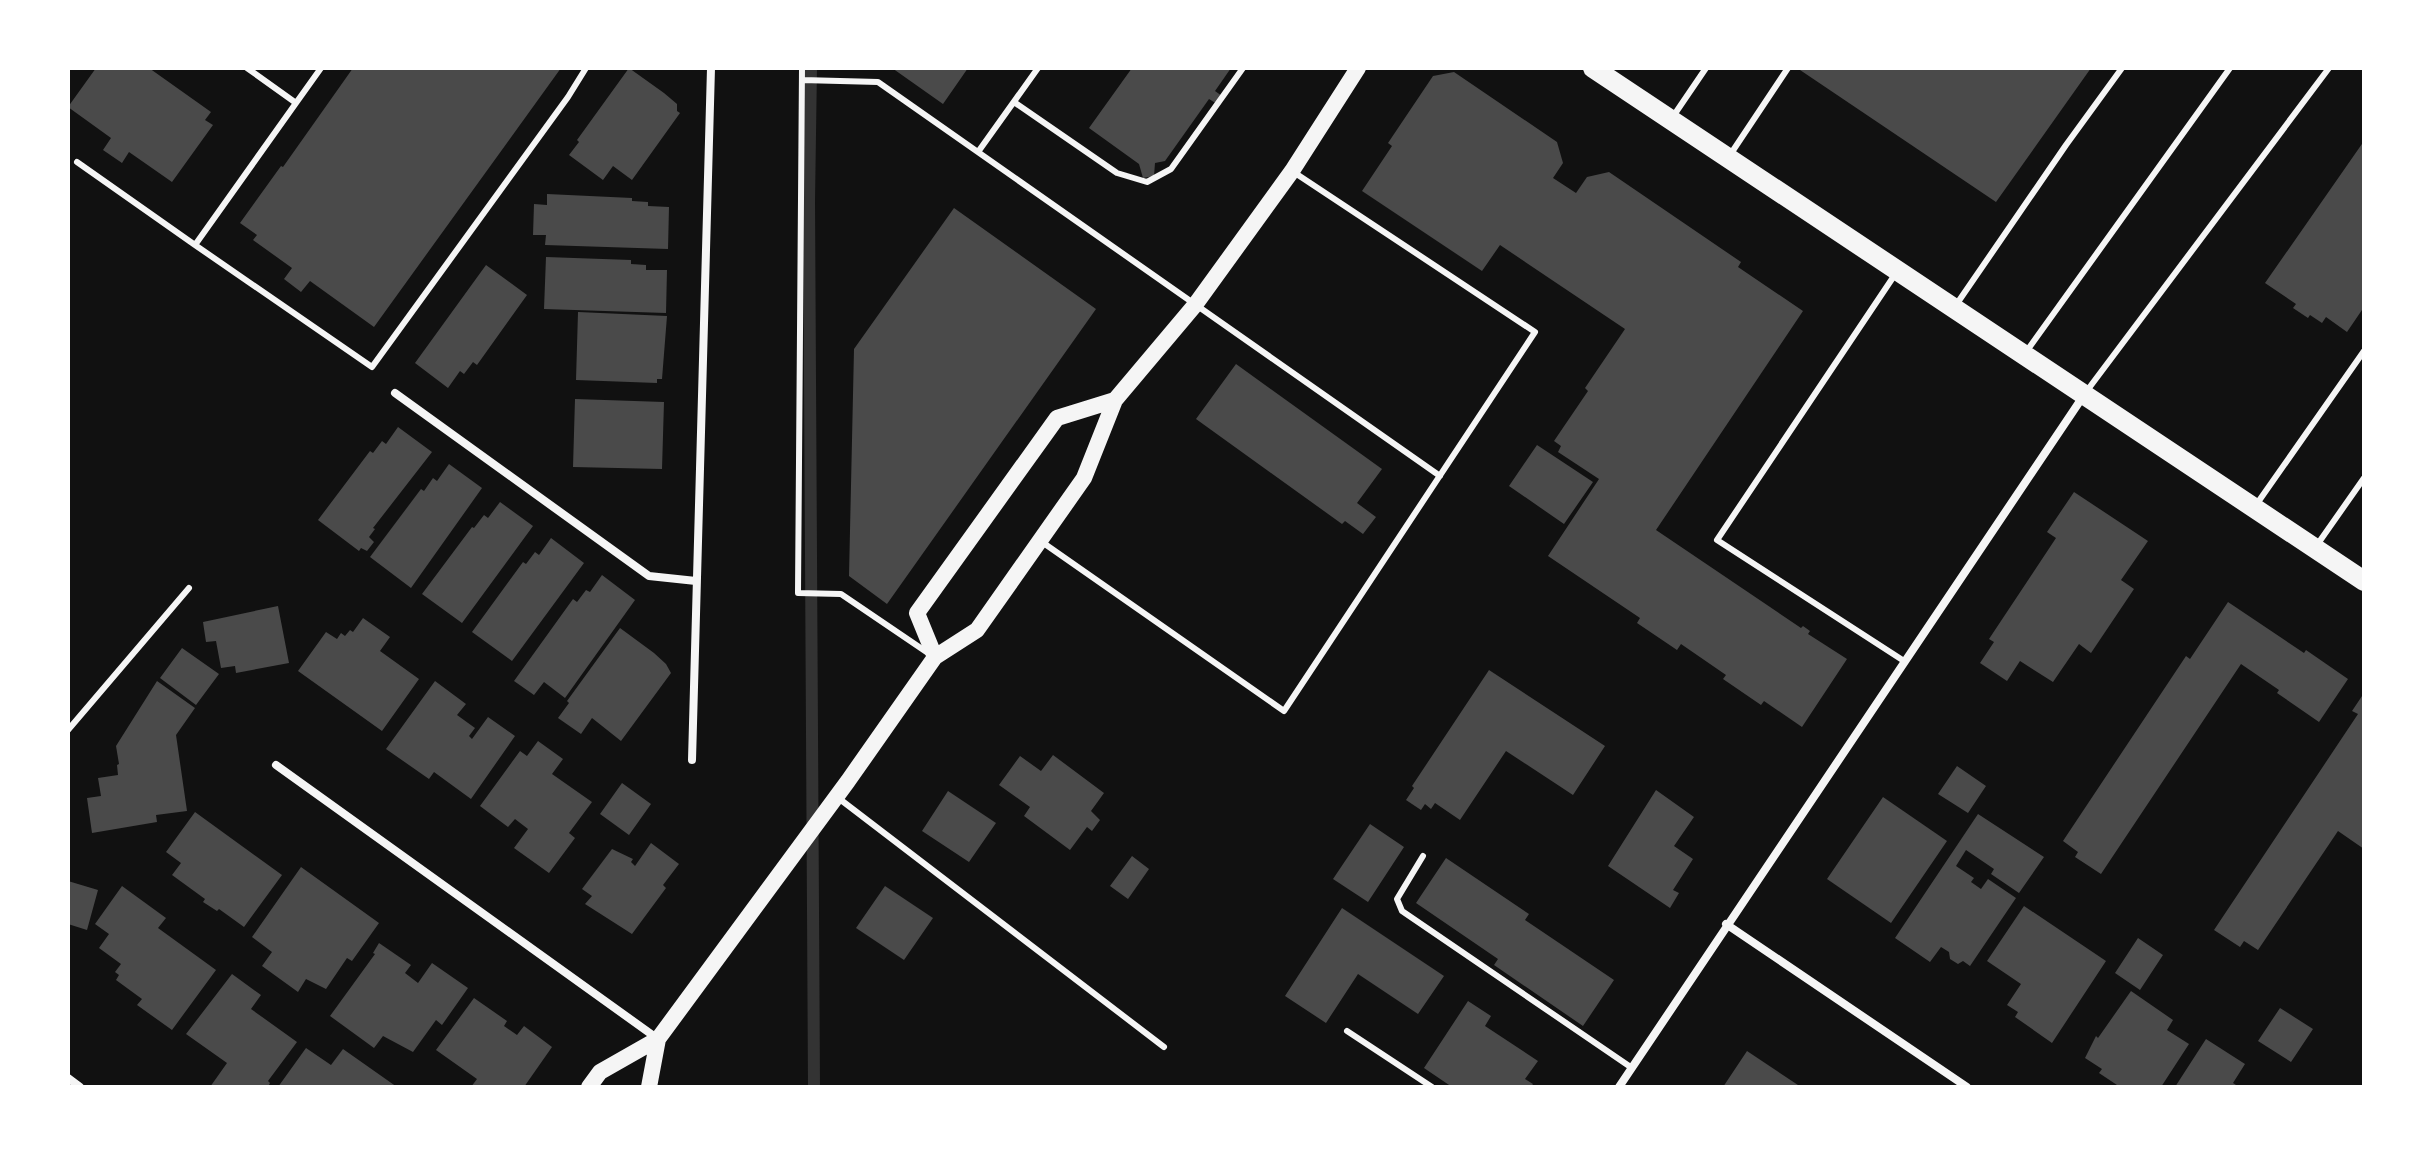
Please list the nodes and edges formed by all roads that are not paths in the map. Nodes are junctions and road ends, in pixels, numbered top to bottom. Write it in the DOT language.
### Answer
graph roads {
  1 [pos="247,68"];
  2 [pos="321,68"];
  3 [pos="586,68"];
  4 [pos="711,68"];
  5 [pos="802,68"];
  6 [pos="1038,68"];
  7 [pos="1243,68"];
  8 [pos="1358,68"];
  9 [pos="1593,68"];
  10 [pos="1706,68"];
  11 [pos="1788,68"];
  12 [pos="2122,68"];
  13 [pos="2230,68"];
  14 [pos="2329,68"];
  15 [pos="802,80"];
  16 [pos="1014,102"];
  17 [pos="296,103"];
  18 [pos="1670,120"];
  19 [pos="978,152"];
  20 [pos="1728,158"];
  21 [pos="77,162"];
  22 [pos="1292,171"];
  23 [pos="195,245"];
  24 [pos="1898,271"];
  25 [pos="1195,305"];
  26 [pos="1954,308"];
  27 [pos="2364,351"];
  28 [pos="2024,355"];
  29 [pos="395,393"];
  30 [pos="2084,395"];
  31 [pos="1115,400"];
  32 [pos="1440,476"];
  33 [pos="2364,478"];
  34 [pos="2254,508"];
  35 [pos="1039,540"];
  36 [pos="2315,548"];
  37 [pos="696,581"];
  38 [pos="2364,581"];
  39 [pos="189,588"];
  40 [pos="935,657"];
  41 [pos="1904,661"];
  42 [pos="68,730"];
  43 [pos="692,760"];
  44 [pos="276,765"];
  45 [pos="837,797"];
  46 [pos="1423,856"];
  47 [pos="1726,924"];
  48 [pos="1347,1031"];
  49 [pos="658,1039"];
  50 [pos="1164,1047"];
  51 [pos="1632,1068"];
  52 [pos="68,1078"];
  53 [pos="80,1087"];
  54 [pos="589,1087"];
  55 [pos="649,1087"];
  56 [pos="1432,1087"];
  57 [pos="1619,1087"];
  58 [pos="1967,1087"];
  1 -- 17 [label="lane"];
  2 -- 17 [label="lane"];
  3 -- 23 [label="lane"];
  4 -- 37 [label="street"];
  5 -- 15 [label="lane"];
  6 -- 16 [label="lane"];
  7 -- 16 [label="lane"];
  8 -- 22 [label="main road"];
  9 -- 18 [label="main road"];
  10 -- 18 [label="lane"];
  11 -- 20 [label="lane"];
  12 -- 26 [label="lane"];
  13 -- 28 [label="lane"];
  14 -- 30 [label="lane"];
  15 -- 19 [label="lane"];
  15 -- 40 [label="lane"];
  16 -- 19 [label="lane"];
  17 -- 23 [label="lane"];
  18 -- 20 [label="main road"];
  19 -- 25 [label="lane"];
  20 -- 24 [label="main road"];
  21 -- 23 [label="lane"];
  22 -- 25 [label="main road"];
  22 -- 32 [label="lane"];
  24 -- 26 [label="main road"];
  24 -- 41 [label="lane"];
  25 -- 31 [label="main road"];
  25 -- 32 [label="lane"];
  26 -- 28 [label="main road"];
  27 -- 34 [label="lane"];
  28 -- 30 [label="main road"];
  29 -- 37 [label="street"];
  30 -- 34 [label="main road"];
  30 -- 41 [label="street"];
  31 -- 35 [label="main road"];
  31 -- 40 [label="main road"];
  32 -- 35 [label="lane"];
  33 -- 36 [label="lane"];
  34 -- 36 [label="main road"];
  35 -- 40 [label="main road"];
  36 -- 38 [label="main road"];
  37 -- 43 [label="street"];
  39 -- 42 [label="lane"];
  40 -- 45 [label="main road"];
  41 -- 47 [label="street"];
  44 -- 49 [label="street"];
  45 -- 49 [label="main road"];
  45 -- 50 [label="lane"];
  46 -- 51 [label="lane"];
  47 -- 51 [label="street"];
  47 -- 58 [label="street"];
  48 -- 56 [label="lane"];
  49 -- 54 [label="main road"];
  49 -- 55 [label="main road"];
  51 -- 57 [label="street"];
  52 -- 53 [label="street"];
}
